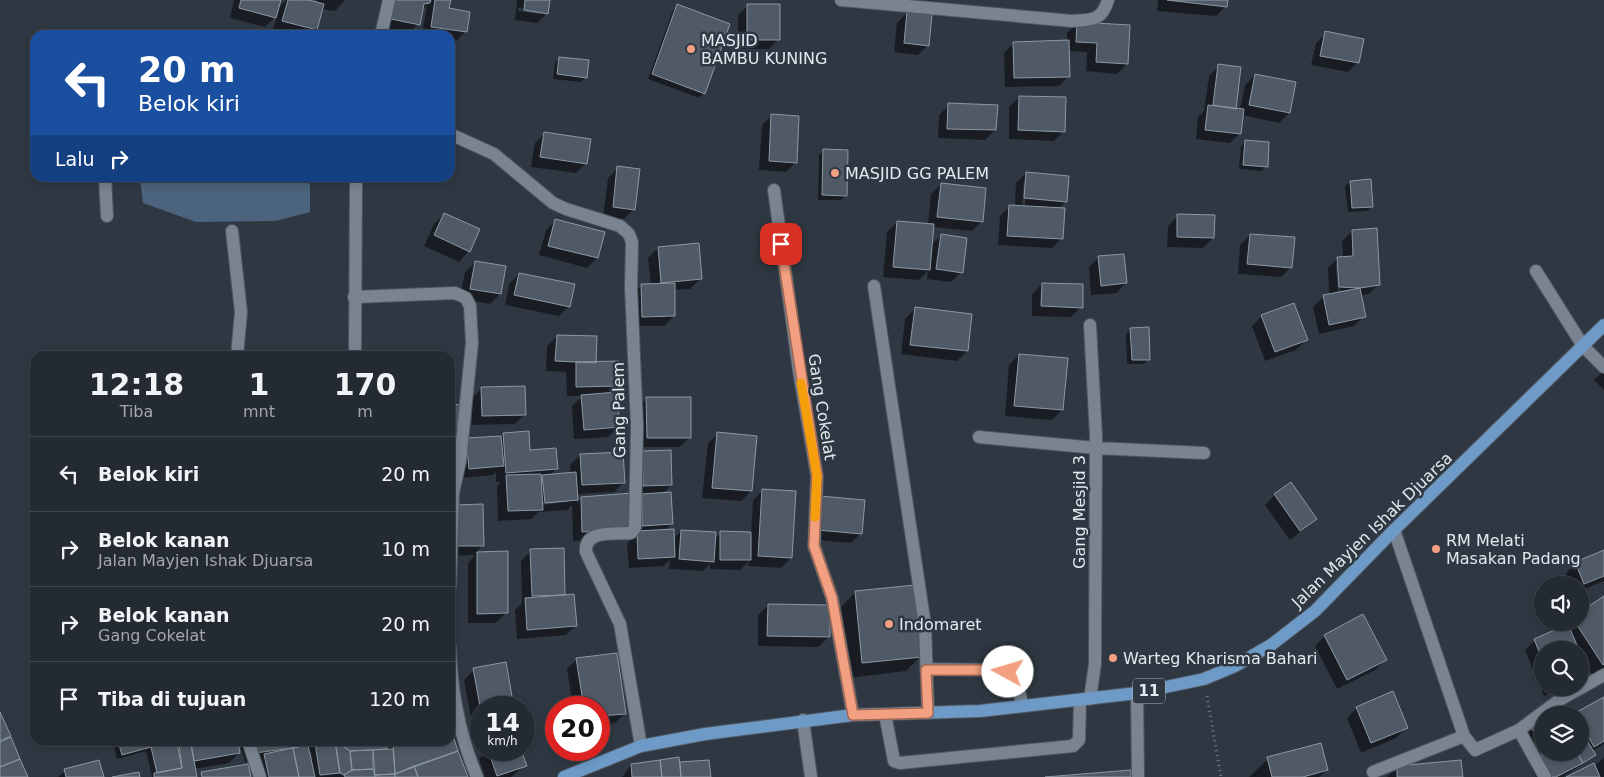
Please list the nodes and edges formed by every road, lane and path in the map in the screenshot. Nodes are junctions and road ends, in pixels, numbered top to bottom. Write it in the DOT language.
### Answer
graph roads {
  1 [pos="389,0"];
  2 [pos="840,0"];
  3 [pos="1108,0"];
  4 [pos="382,30"];
  5 [pos="455,136"];
  6 [pos="106,182"];
  7 [pos="356,182"];
  8 [pos="774,190"];
  9 [pos="107,216"];
  10 [pos="232,231"];
  11 [pos="1536,270"];
  12 [pos="874,286"];
  13 [pos="354,297"];
  14 [pos="1090,325"];
  15 [pos="1604,325"];
  16 [pos="1583,346"];
  17 [pos="237,351"];
  18 [pos="355,351"];
  19 [pos="1604,367"];
  20 [pos="979,437"];
  21 [pos="1096,448"];
  22 [pos="1204,453"];
  23 [pos="455,487"];
  24 [pos="1394,530"];
  25 [pos="926,670"];
  26 [pos="1604,675"];
  27 [pos="1204,679"];
  28 [pos="455,690"];
  29 [pos="1137,693"];
  30 [pos="1085,700"];
  31 [pos="1022,706"];
  32 [pos="928,713"];
  33 [pos="885,714"];
  34 [pos="853,715"];
  35 [pos="803,720"];
  36 [pos="1519,730"];
  37 [pos="1464,736"];
  38 [pos="250,746"];
  39 [pos="641,746"];
  40 [pos="1373,772"];
  41 [pos="260,777"];
  42 [pos="477,777"];
  43 [pos="564,777"];
  44 [pos="811,777"];
  45 [pos="1138,777"];
  46 [pos="1221,777"];
  47 [pos="1545,777"];
  1 -- 4 [label="street"];
  2 -- 3 [label="street"];
  5 -- 39 [label="street, Gang Palem"];
  6 -- 9 [label="street"];
  7 -- 13 [label="street"];
  8 -- 34 [label="street, Gang Cokelat"];
  10 -- 17 [label="street"];
  11 -- 16 [label="street"];
  12 -- 25 [label="street"];
  13 -- 18 [label="street"];
  13 -- 23 [label="street"];
  14 -- 21 [label="street, Gang Mesjid 3"];
  15 -- 16 [label="main road, Jalan Mayjen Ishak Djuarsa / 11"];
  16 -- 19 [label="street"];
  16 -- 24 [label="main road, Jalan Mayjen Ishak Djuarsa / 11"];
  20 -- 21 [label="street"];
  21 -- 22 [label="street"];
  21 -- 30 [label="street, Gang Mesjid 3"];
  24 -- 27 [label="main road, Jalan Mayjen Ishak Djuarsa / 11"];
  24 -- 37 [label="street"];
  25 -- 31 [label="street"];
  25 -- 32 [label="street"];
  26 -- 36 [label="street"];
  27 -- 29 [label="main road, Jalan Mayjen Ishak Djuarsa / 11"];
  27 -- 46 [label="path"];
  28 -- 42 [label="street"];
  29 -- 30 [label="main road, Jalan Mayjen Ishak Djuarsa / 11"];
  29 -- 45 [label="street"];
  30 -- 31 [label="main road, Jalan Mayjen Ishak Djuarsa / 11"];
  30 -- 33 [label="street, Gang Mesjid 3"];
  31 -- 32 [label="main road, Jalan Mayjen Ishak Djuarsa / 11"];
  32 -- 33 [label="main road, Jalan Mayjen Ishak Djuarsa / 11"];
  33 -- 34 [label="main road, Jalan Mayjen Ishak Djuarsa / 11"];
  34 -- 35 [label="main road, Jalan Mayjen Ishak Djuarsa / 11"];
  35 -- 39 [label="main road, Jalan Mayjen Ishak Djuarsa / 11"];
  35 -- 44 [label="street"];
  36 -- 37 [label="street"];
  36 -- 47 [label="street"];
  37 -- 40 [label="street"];
  38 -- 41 [label="street"];
  39 -- 43 [label="main road, Jalan Mayjen Ishak Djuarsa / 11"];
}
